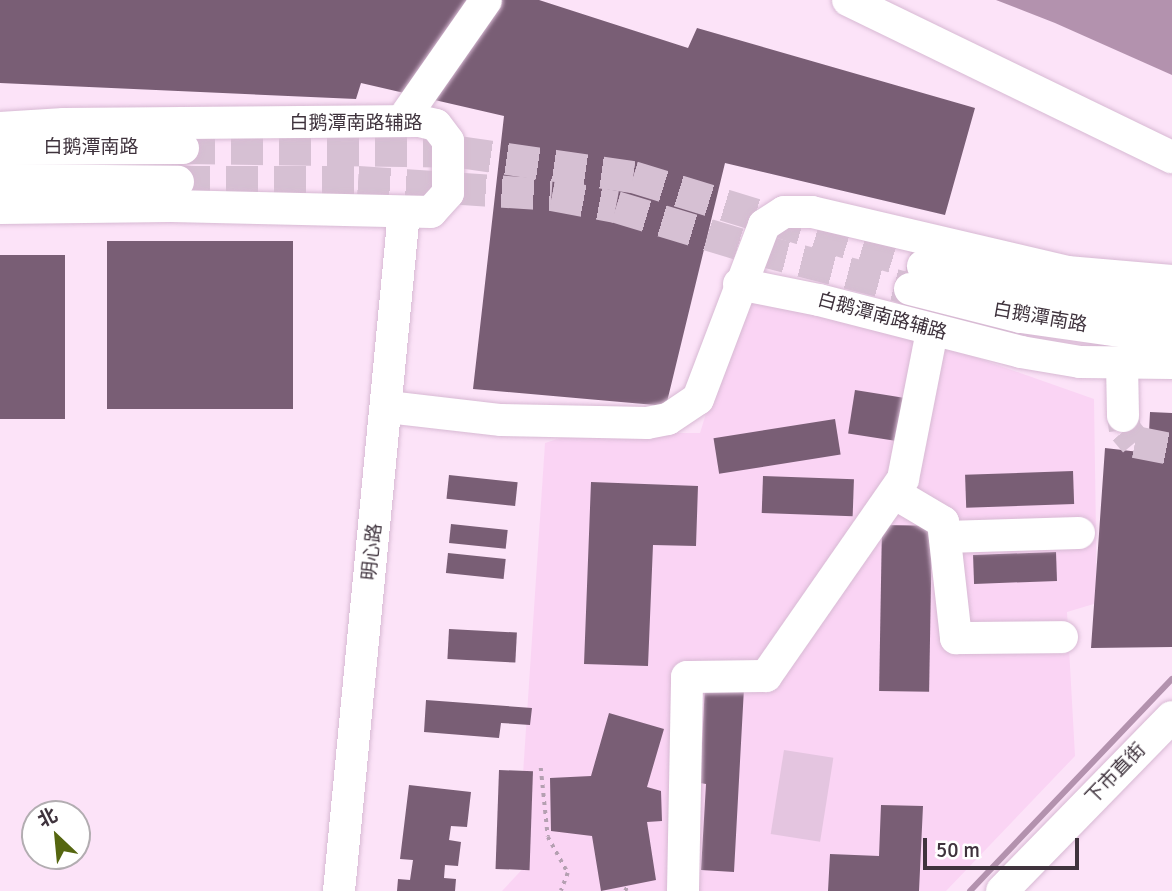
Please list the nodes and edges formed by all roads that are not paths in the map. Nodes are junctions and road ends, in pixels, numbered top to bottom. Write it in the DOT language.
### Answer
graph roads {
  1 [pos="486,0"];
  2 [pos="848,0"];
  3 [pos="408,112"];
  4 [pos="0,128"];
  5 [pos="183,148"];
  6 [pos="0,149"];
  7 [pos="1172,157"];
  8 [pos="0,180"];
  9 [pos="178,182"];
  10 [pos="0,208"];
  11 [pos="404,212"];
  12 [pos="1172,281"];
  13 [pos="739,284"];
  14 [pos="1172,307"];
  15 [pos="932,331"];
  16 [pos="1172,333"];
  17 [pos="1122,363"];
  18 [pos="1172,363"];
  19 [pos="388,407"];
  20 [pos="1124,416"];
  21 [pos="894,493"];
  22 [pos="1079,533"];
  23 [pos="945,537"];
  24 [pos="1062,637"];
  25 [pos="1172,717"];
  26 [pos="339,891"];
  27 [pos="683,891"];
  28 [pos="1002,891"];
  1 -- 3 [label="street"];
  2 -- 7 [label="street"];
  4 -- 11 [label="street, 白鹅潭南路辅路"];
  5 -- 6 [label="street, 白鹅潭南路"];
  8 -- 9 [label="street, 白鹅潭南路"];
  10 -- 11 [label="street, 白鹅潭南路辅路"];
  11 -- 19 [label="street, 明心路"];
  12 -- 13 [label="street"];
  13 -- 15 [label="street, 白鹅潭南路辅路"];
  13 -- 19 [label="street"];
  14 -- 16 [label="street, 白鹅潭南路"];
  15 -- 17 [label="street, 白鹅潭南路辅路"];
  15 -- 21 [label="street"];
  17 -- 18 [label="street, 白鹅潭南路辅路"];
  17 -- 20 [label="street"];
  19 -- 26 [label="street, 明心路"];
  21 -- 23 [label="street"];
  21 -- 27 [label="street"];
  22 -- 23 [label="street"];
  23 -- 24 [label="street"];
  25 -- 28 [label="street, 下市直街"];
}
